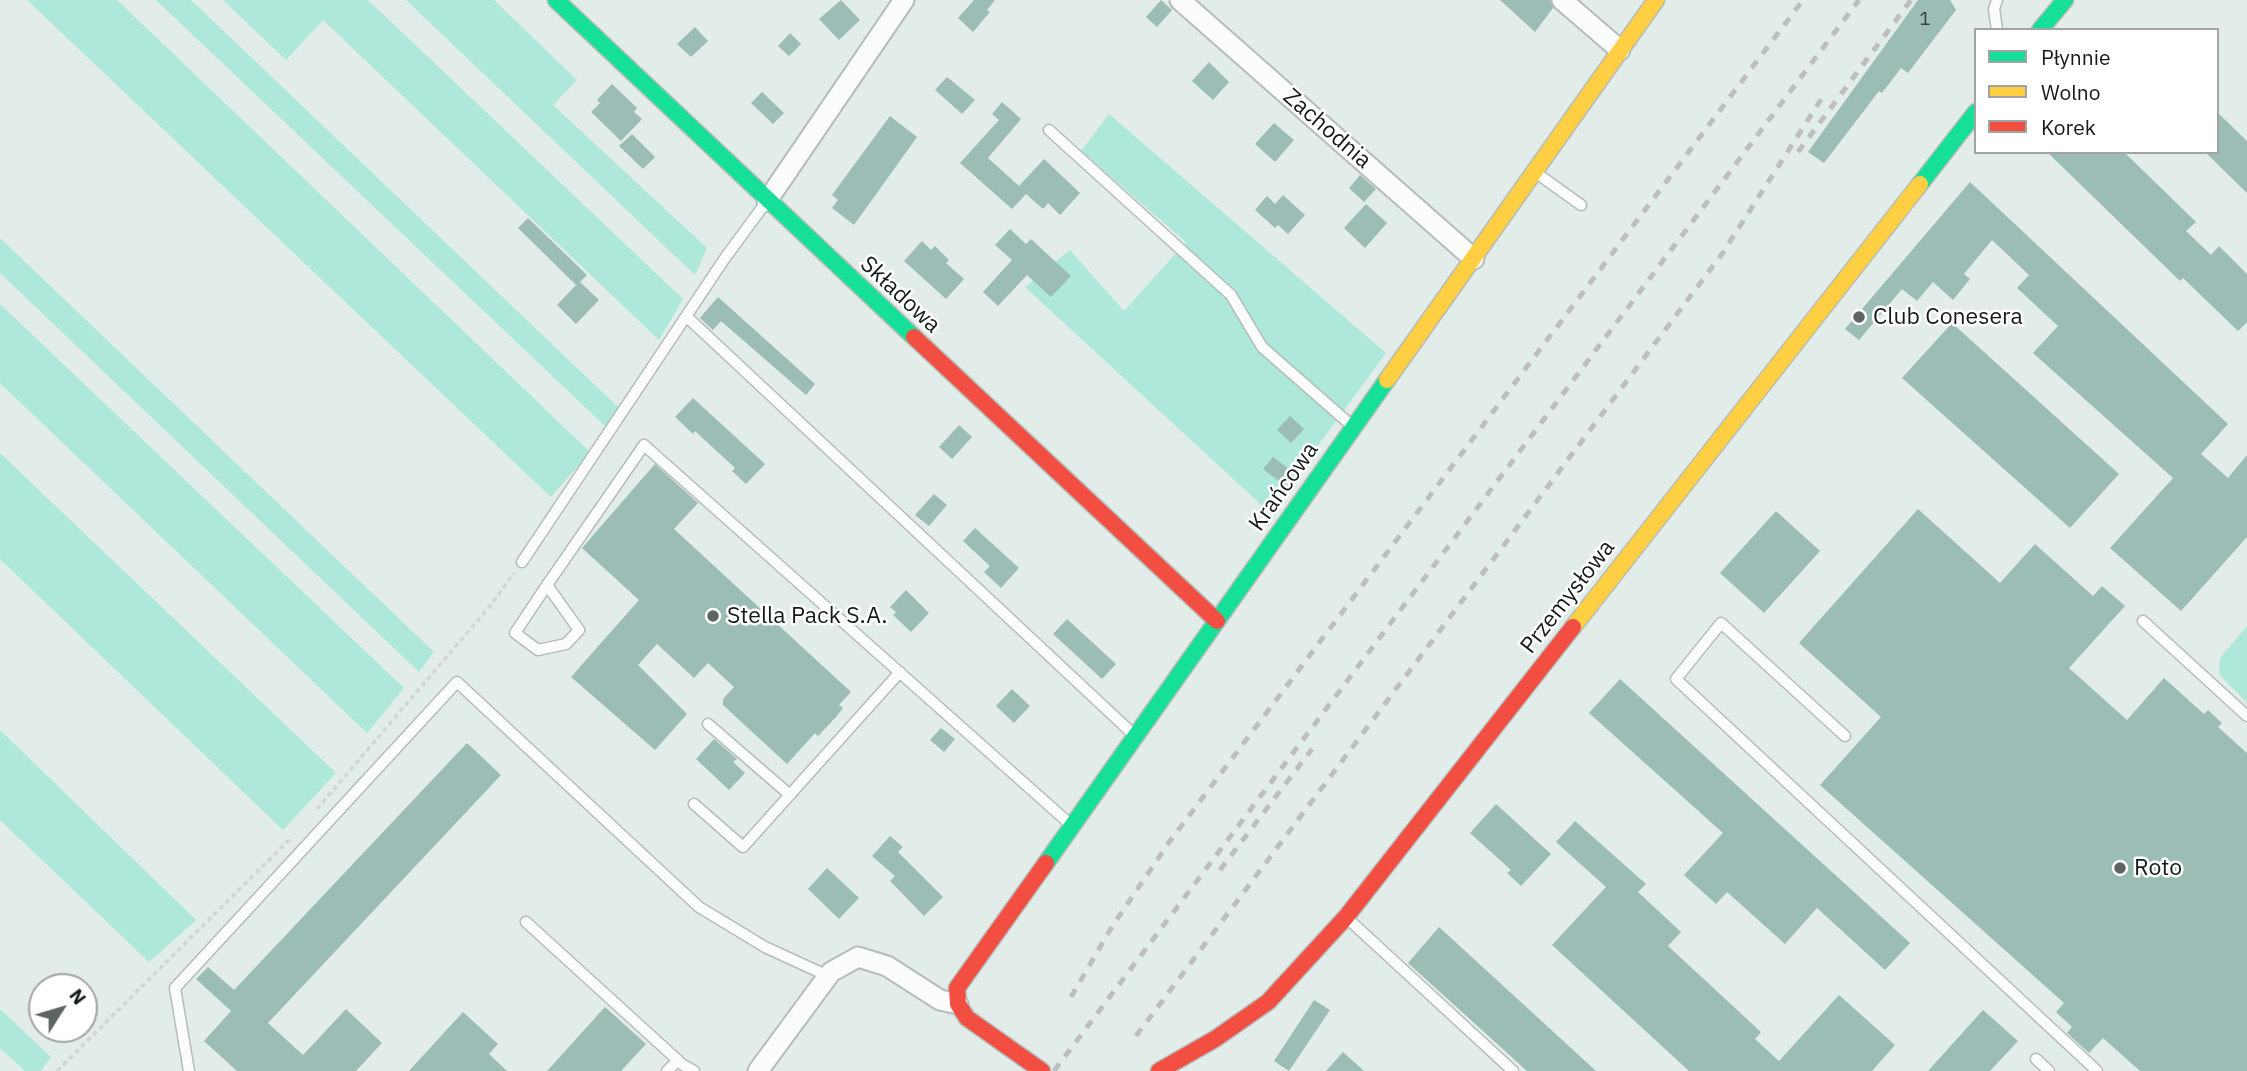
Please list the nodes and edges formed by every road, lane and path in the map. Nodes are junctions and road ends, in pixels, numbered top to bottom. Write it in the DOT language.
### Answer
graph roads {
  1 [pos="555,0"];
  2 [pos="904,0"];
  3 [pos="1180,0"];
  4 [pos="1562,0"];
  5 [pos="1656,0"];
  6 [pos="1997,0"];
  7 [pos="2065,0"];
  8 [pos="1997,28"];
  9 [pos="2042,28"];
  10 [pos="1620,50"];
  11 [pos="1974,115"];
  12 [pos="1049,130"];
  13 [pos="1535,172"];
  14 [pos="767,201"];
  15 [pos="1581,205"];
  16 [pos="1474,259"];
  17 [pos="687,317"];
  18 [pos="1354,428"];
  19 [pos="522,562"];
  20 [pos="547,586"];
  21 [pos="1217,621"];
  22 [pos="2143,621"];
  23 [pos="900,672"];
  24 [pos="2247,716"];
  25 [pos="708,724"];
  26 [pos="1845,736"];
  27 [pos="1136,737"];
  28 [pos="790,796"];
  29 [pos="695,804"];
  30 [pos="310,817"];
  31 [pos="1073,827"];
  32 [pos="292,837"];
  33 [pos="1346,917"];
  34 [pos="526,922"];
  35 [pos="828,976"];
  36 [pos="958,1004"];
  37 [pos="2036,1059"];
  38 [pos="678,1060"];
  39 [pos="57,1071"];
  40 [pos="189,1071"];
  41 [pos="667,1071"];
  42 [pos="694,1071"];
  43 [pos="758,1071"];
  44 [pos="1042,1071"];
  45 [pos="1159,1071"];
  46 [pos="1513,1071"];
  47 [pos="2049,1071"];
  48 [pos="2098,1071"];
  1 -- 14 [label="street, Składowa"];
  2 -- 14 [label="street"];
  3 -- 16 [label="street, Zachodnia"];
  4 -- 10 [label="street"];
  5 -- 10 [label="street, Krańcowa"];
  6 -- 8 [label="lane"];
  7 -- 9 [label="street"];
  10 -- 13 [label="street, Krańcowa"];
  11 -- 33 [label="street, Przemysłowa"];
  12 -- 18 [label="lane"];
  13 -- 15 [label="lane"];
  13 -- 16 [label="street, Krańcowa"];
  14 -- 17 [label="lane"];
  14 -- 21 [label="street, Składowa"];
  16 -- 18 [label="street, Krańcowa"];
  17 -- 19 [label="lane"];
  17 -- 27 [label="lane"];
  18 -- 21 [label="street, Krańcowa"];
  19 -- 30 [label="path"];
  20 -- 20 [label="lane"];
  20 -- 23 [label="lane"];
  21 -- 27 [label="street, Krańcowa"];
  22 -- 24 [label="lane"];
  23 -- 28 [label="lane"];
  23 -- 31 [label="lane"];
  25 -- 28 [label="lane"];
  26 -- 48 [label="lane"];
  27 -- 31 [label="street, Krańcowa"];
  28 -- 29 [label="lane"];
  31 -- 36 [label="street, Krańcowa"];
  32 -- 39 [label="path"];
  33 -- 45 [label="street, Przemysłowa"];
  33 -- 46 [label="lane"];
  34 -- 38 [label="lane"];
  35 -- 36 [label="street"];
  35 -- 40 [label="lane"];
  35 -- 43 [label="street"];
  36 -- 44 [label="street"];
  37 -- 47 [label="lane"];
  38 -- 41 [label="lane"];
  38 -- 42 [label="lane"];
}
